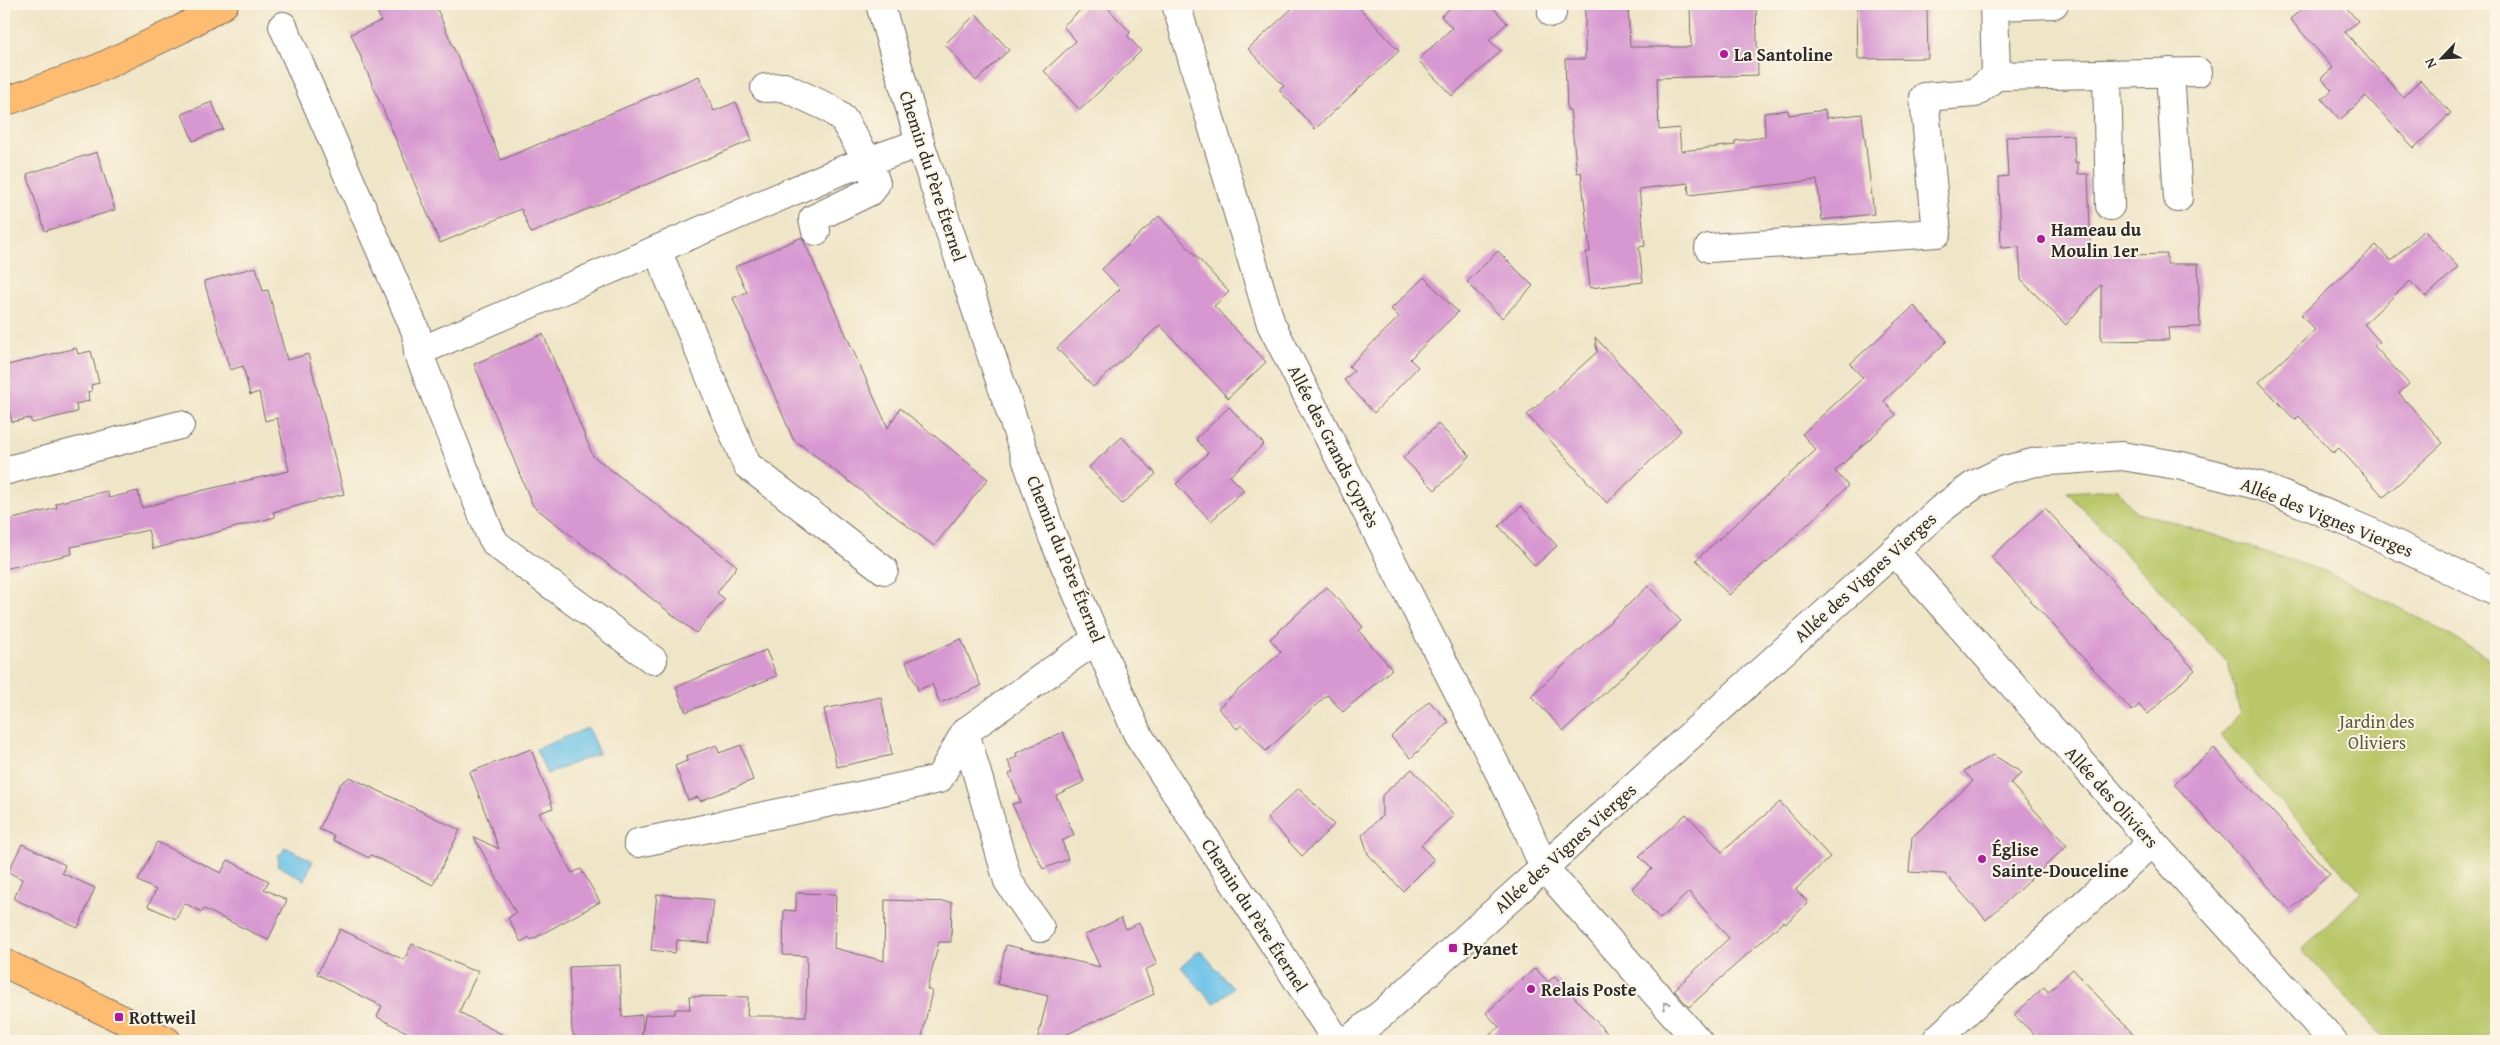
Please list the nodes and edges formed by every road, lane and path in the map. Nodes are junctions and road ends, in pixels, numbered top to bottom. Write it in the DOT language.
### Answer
graph roads {
  1 [pos="224,4"];
  2 [pos="880,4"];
  3 [pos="1176,4"];
  4 [pos="2054,4"];
  5 [pos="1994,5"];
  6 [pos="283,26"];
  7 [pos="2170,72"];
  8 [pos="2198,72"];
  9 [pos="2107,74"];
  10 [pos="1996,76"];
  11 [pos="765,88"];
  12 [pos="4,102"];
  13 [pos="920,143"];
  14 [pos="868,161"];
  15 [pos="2178,198"];
  16 [pos="2110,206"];
  17 [pos="816,231"];
  18 [pos="1709,248"];
  19 [pos="657,250"];
  20 [pos="418,352"];
  21 [pos="180,425"];
  22 [pos="4,471"];
  23 [pos="1894,551"];
  24 [pos="884,570"];
  25 [pos="2496,592"];
  26 [pos="1097,639"];
  27 [pos="653,660"];
  28 [pos="965,732"];
  29 [pos="2152,842"];
  30 [pos="638,843"];
  31 [pos="1544,868"];
  32 [pos="1040,928"];
  33 [pos="4,963"];
  34 [pos="167,1041"];
  35 [pos="1337,1041"];
  36 [pos="1348,1041"];
  37 [pos="1698,1041"];
  38 [pos="1940,1041"];
  39 [pos="2333,1041"];
  1 -- 12 [label="main road"];
  2 -- 13 [label="street, Chemin du Père Éternel"];
  3 -- 31 [label="street, Allée des Grands Cyprès"];
  4 -- 5 [label="street"];
  5 -- 10 [label="street"];
  6 -- 20 [label="street"];
  7 -- 8 [label="street"];
  7 -- 9 [label="street"];
  7 -- 15 [label="street"];
  9 -- 10 [label="street"];
  9 -- 16 [label="street"];
  10 -- 18 [label="street"];
  11 -- 14 [label="street"];
  13 -- 14 [label="street"];
  13 -- 26 [label="street, Chemin du Père Éternel"];
  14 -- 17 [label="street"];
  14 -- 19 [label="street"];
  19 -- 20 [label="street"];
  19 -- 24 [label="street"];
  20 -- 27 [label="street"];
  21 -- 22 [label="street"];
  23 -- 25 [label="street, Allée des Vignes Vierges"];
  23 -- 29 [label="street, Allée des Oliviers"];
  23 -- 31 [label="street, Allée des Vignes Vierges"];
  26 -- 28 [label="street"];
  26 -- 35 [label="street, Chemin du Père Éternel"];
  28 -- 30 [label="street"];
  28 -- 32 [label="street"];
  29 -- 38 [label="street"];
  29 -- 39 [label="street, Allée des Oliviers"];
  31 -- 36 [label="street, Allée des Vignes Vierges"];
  37 -- 31 [label="street, Allée des Grands Cyprès, one-way"];
  33 -- 34 [label="main road"];
}
